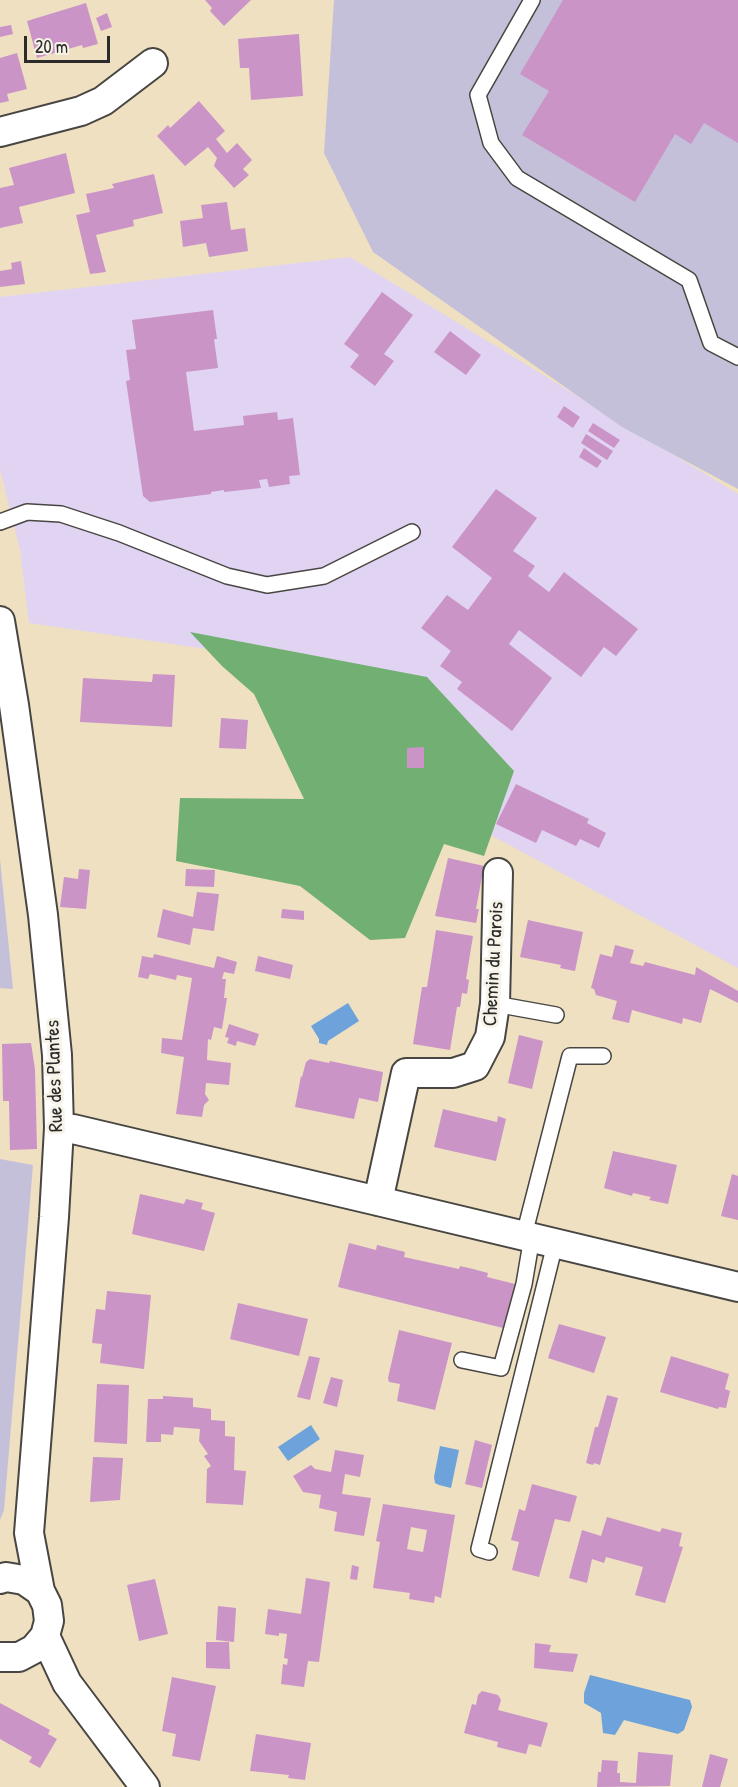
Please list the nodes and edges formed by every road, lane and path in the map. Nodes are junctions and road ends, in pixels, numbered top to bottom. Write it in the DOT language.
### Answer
graph roads {
  1 [pos="532,0"];
  2 [pos="153,63"];
  3 [pos="0,132"];
  4 [pos="738,357"];
  5 [pos="0,522"];
  6 [pos="412,532"];
  7 [pos="0,621"];
  8 [pos="7,705"];
  9 [pos="498,873"];
  10 [pos="495,1004"];
  11 [pos="556,1015"];
  12 [pos="603,1056"];
  13 [pos="59,1128"];
  14 [pos="378,1201"];
  15 [pos="537,1239"];
  16 [pos="738,1287"];
  17 [pos="462,1360"];
  18 [pos="29,1533"];
  19 [pos="489,1552"];
  20 [pos="3,1578"];
  21 [pos="40,1591"];
  22 [pos="45,1636"];
  23 [pos="9,1657"];
  24 [pos="67,1683"];
  25 [pos="145,1787"];
  1 -- 4 [label="lane"];
  2 -- 3 [label="street"];
  5 -- 6 [label="lane"];
  7 -- 8 [label="street, Rue des Plantes"];
  8 -- 13 [label="street, Rue des Plantes"];
  9 -- 10 [label="street, Chemin du Parois"];
  10 -- 11 [label="lane"];
  10 -- 14 [label="street, Chemin du Parois"];
  12 -- 15 [label="lane"];
  13 -- 14 [label="street"];
  13 -- 18 [label="street, Rue des Plantes"];
  14 -- 15 [label="street"];
  15 -- 16 [label="street"];
  15 -- 17 [label="lane"];
  15 -- 19 [label="lane"];
  18 -- 20 [label="street, Rue des Plantes"];
  18 -- 21 [label="street, Rue des Plantes"];
  20 -- 21 [label="street"];
  21 -- 22 [label="street, Rue des Plantes"];
  22 -- 23 [label="street"];
  22 -- 24 [label="street"];
  23 -- 24 [label="street"];
  24 -- 25 [label="street"];
}
